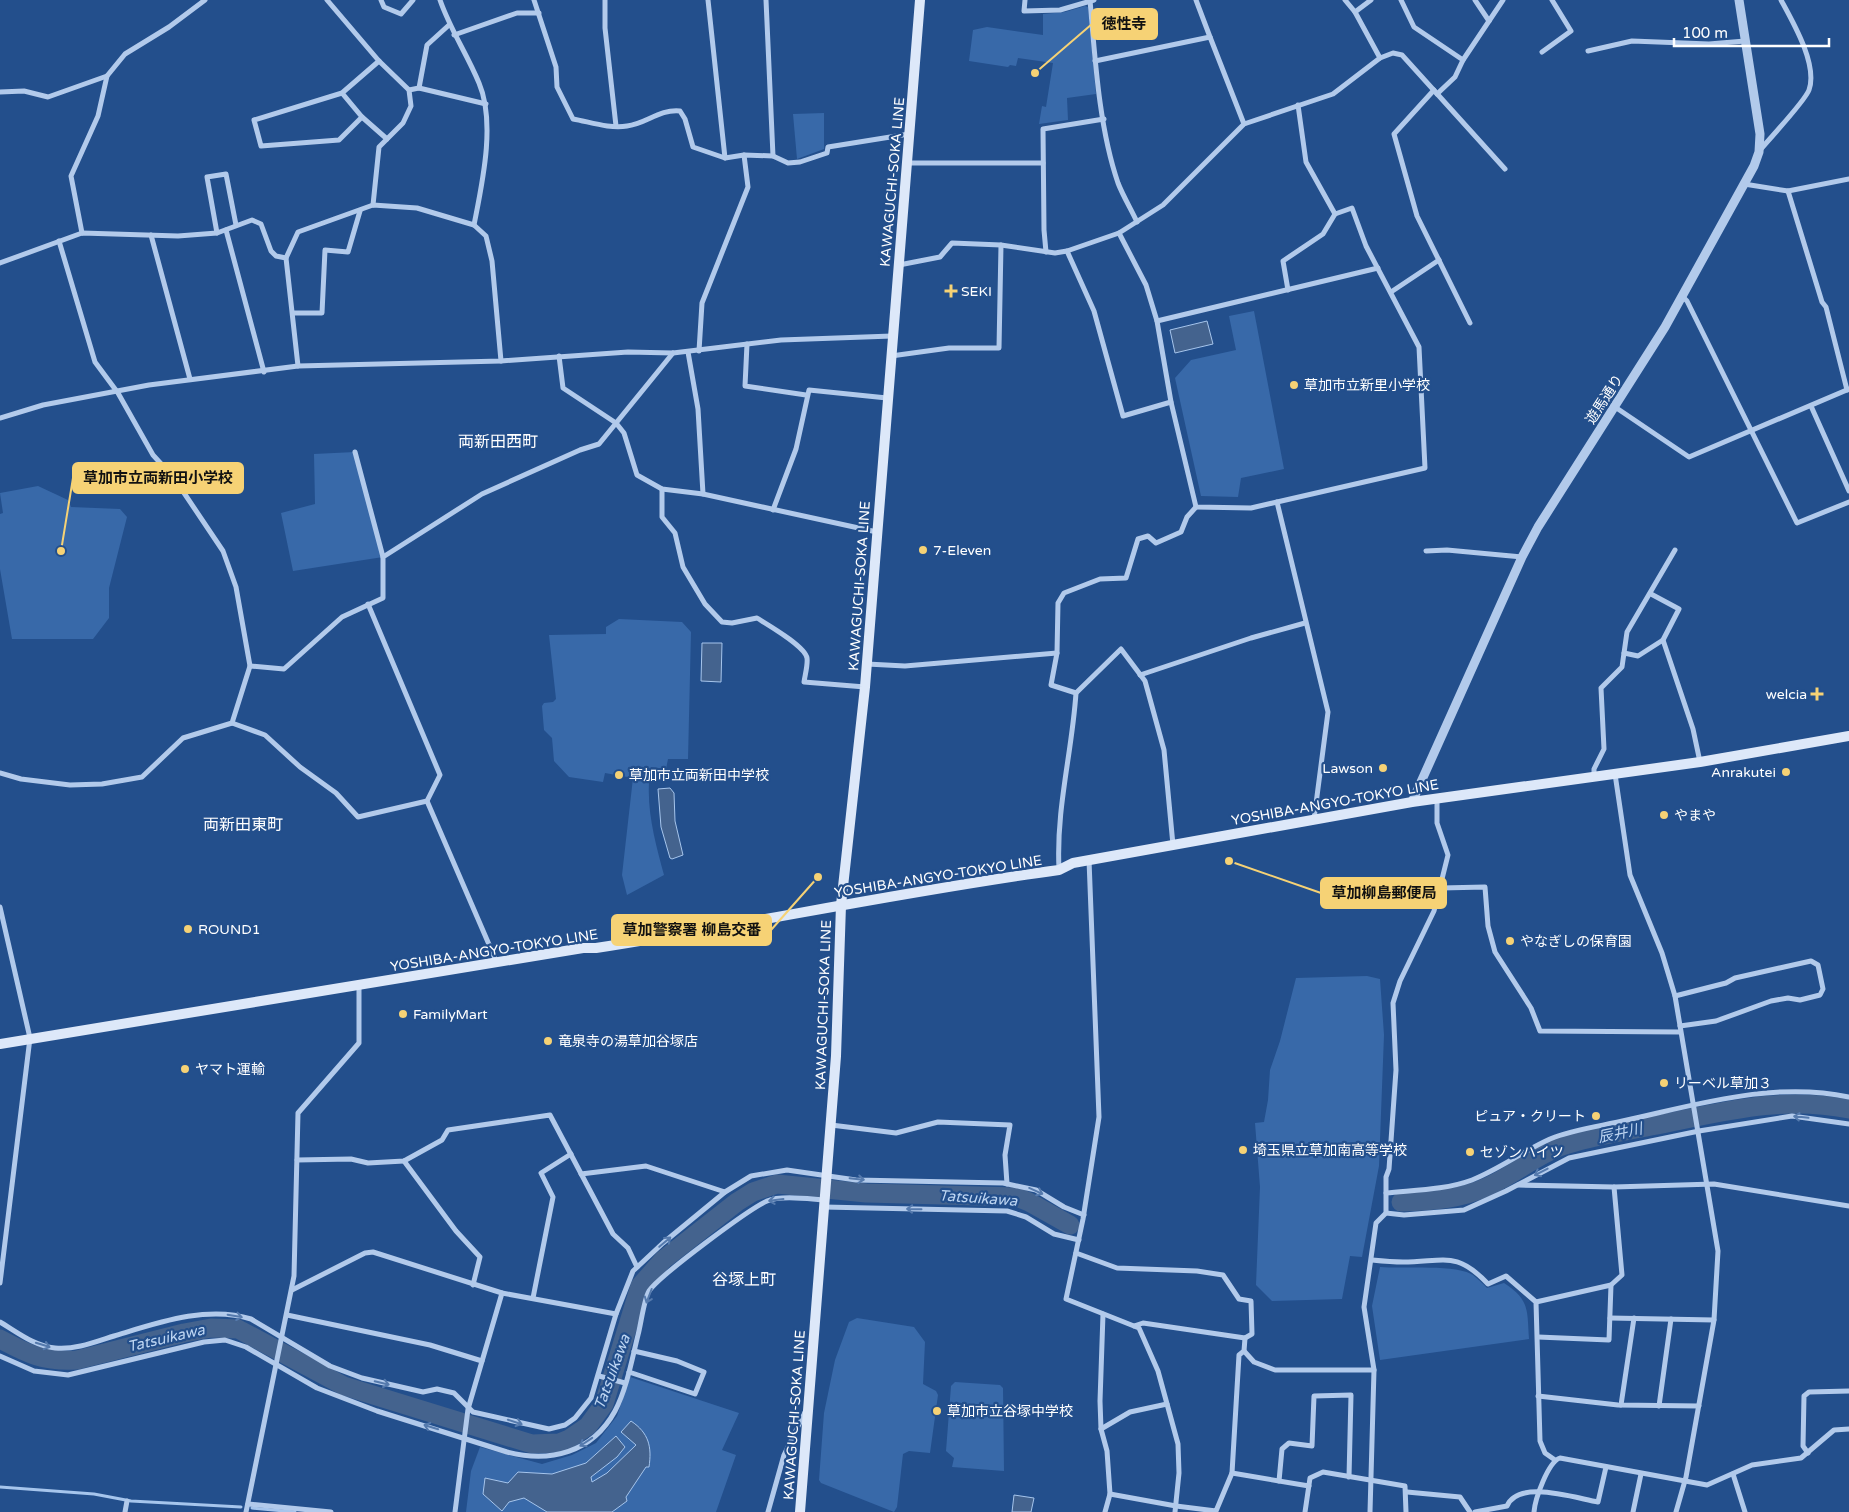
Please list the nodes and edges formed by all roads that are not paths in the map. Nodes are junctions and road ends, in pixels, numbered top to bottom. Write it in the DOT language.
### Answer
graph roads {
  1 [pos="205,0"];
  2 [pos="327,0"];
  3 [pos="381,0"];
  4 [pos="413,0"];
  5 [pos="440,0"];
  6 [pos="534,0"];
  7 [pos="605,0"];
  8 [pos="708,0"];
  9 [pos="766,0"];
  10 [pos="920,0"];
  11 [pos="1025,0"];
  12 [pos="1091,0"];
  13 [pos="1196,0"];
  14 [pos="1345,0"];
  15 [pos="1371,0"];
  16 [pos="1401,0"];
  17 [pos="1475,0"];
  18 [pos="1503,0"];
  19 [pos="1552,0"];
  20 [pos="1739,0"];
  21 [pos="1781,0"];
  22 [pos="540,12"];
  23 [pos="1355,12"];
  24 [pos="1488,21"];
  25 [pos="449,25"];
  26 [pos="454,35"];
  27 [pos="1210,37"];
  28 [pos="1745,41"];
  29 [pos="1588,51"];
  30 [pos="1542,52"];
  31 [pos="1380,58"];
  32 [pos="1463,60"];
  33 [pos="379,61"];
  34 [pos="1094,61"];
  35 [pos="107,76"];
  36 [pos="419,88"];
  37 [pos="409,90"];
  38 [pos="0,92"];
  39 [pos="1436,92"];
  40 [pos="342,93"];
  41 [pos="486,104"];
  42 [pos="1298,105"];
  43 [pos="362,117"];
  44 [pos="1104,119"];
  45 [pos="1244,124"];
  46 [pos="616,126"];
  47 [pos="910,134"];
  48 [pos="387,139"];
  49 [pos="1759,152"];
  50 [pos="744,156"];
  51 [pos="773,156"];
  52 [pos="724,158"];
  53 [pos="907,163"];
  54 [pos="1043,163"];
  55 [pos="1505,169"];
  56 [pos="1849,179"];
  57 [pos="1744,184"];
  58 [pos="1788,191"];
  59 [pos="373,205"];
  60 [pos="360,211"];
  61 [pos="1335,214"];
  62 [pos="1137,222"];
  63 [pos="236,225"];
  64 [pos="474,225"];
  65 [pos="226,230"];
  66 [pos="82,233"];
  67 [pos="217,233"];
  68 [pos="1119,233"];
  69 [pos="151,236"];
  70 [pos="59,242"];
  71 [pos="1001,245"];
  72 [pos="1067,251"];
  73 [pos="1046,252"];
  74 [pos="286,258"];
  75 [pos="1439,260"];
  76 [pos="0,263"];
  77 [pos="898,265"];
  78 [pos="1378,268"];
  79 [pos="1288,290"];
  80 [pos="1391,292"];
  81 [pos="1682,295"];
  82 [pos="293,313"];
  83 [pos="1157,321"];
  84 [pos="1470,323"];
  85 [pos="892,336"];
  86 [pos="747,344"];
  87 [pos="699,351"];
  88 [pos="688,352"];
  89 [pos="673,353"];
  90 [pos="558,356"];
  91 [pos="890,356"];
  92 [pos="500,361"];
  93 [pos="298,366"];
  94 [pos="264,372"];
  95 [pos="190,379"];
  96 [pos="1848,390"];
  97 [pos="118,393"];
  98 [pos="806,395"];
  99 [pos="887,398"];
  100 [pos="1171,402"];
  101 [pos="1811,406"];
  102 [pos="1615,407"];
  103 [pos="0,418"];
  104 [pos="616,423"];
  105 [pos="1752,430"];
  106 [pos="356,452"];
  107 [pos="662,489"];
  108 [pos="1849,491"];
  109 [pos="703,494"];
  110 [pos="1277,502"];
  111 [pos="1849,502"];
  112 [pos="1196,508"];
  113 [pos="773,510"];
  114 [pos="877,532"];
  115 [pos="1675,550"];
  116 [pos="1426,551"];
  117 [pos="383,557"];
  118 [pos="1522,557"];
  119 [pos="1651,594"];
  120 [pos="368,604"];
  121 [pos="1305,623"];
  122 [pos="1663,640"];
  123 [pos="1624,653"];
  124 [pos="1056,654"];
  125 [pos="867,664"];
  126 [pos="250,666"];
  127 [pos="1140,675"];
  128 [pos="865,688"];
  129 [pos="1076,693"];
  130 [pos="232,724"];
  131 [pos="1849,736"];
  132 [pos="1700,762"];
  133 [pos="0,773"];
  134 [pos="1614,773"];
  135 [pos="1594,776"];
  136 [pos="1437,798"];
  137 [pos="427,801"];
  138 [pos="1412,802"];
  139 [pos="1314,819"];
  140 [pos="1173,845"];
  141 [pos="1089,860"];
  142 [pos="1059,870"];
  143 [pos="1441,888"];
  144 [pos="841,905"];
  145 [pos="0,907"];
  146 [pos="497,963"];
  147 [pos="359,985"];
  148 [pos="1675,996"];
  149 [pos="1680,1029"];
  150 [pos="30,1038"];
  151 [pos="0,1044"];
  152 [pos="1849,1097"];
  153 [pos="1695,1107"];
  154 [pos="1849,1124"];
  155 [pos="831,1125"];
  156 [pos="1699,1129"];
  157 [pos="571,1154"];
  158 [pos="297,1160"];
  159 [pos="404,1161"];
  160 [pos="582,1174"];
  161 [pos="827,1174"];
  162 [pos="1007,1184"];
  163 [pos="1708,1184"];
  164 [pos="1517,1185"];
  165 [pos="1614,1187"];
  166 [pos="725,1192"];
  167 [pos="1386,1193"];
  168 [pos="824,1204"];
  169 [pos="1849,1206"];
  170 [pos="1386,1213"];
  171 [pos="1084,1215"];
  172 [pos="1079,1240"];
  173 [pos="1076,1253"];
  174 [pos="1372,1260"];
  175 [pos="637,1267"];
  176 [pos="0,1282"];
  177 [pos="473,1285"];
  178 [pos="1612,1285"];
  179 [pos="292,1290"];
  180 [pos="502,1293"];
  181 [pos="533,1298"];
  182 [pos="1536,1302"];
  183 [pos="616,1314"];
  184 [pos="1103,1314"];
  185 [pos="287,1315"];
  186 [pos="1610,1318"];
  187 [pos="1634,1318"];
  188 [pos="1671,1319"];
  189 [pos="1714,1320"];
  190 [pos="0,1322"];
  191 [pos="1134,1326"];
  192 [pos="1538,1337"];
  193 [pos="282,1338"];
  194 [pos="1245,1338"];
  195 [pos="634,1351"];
  196 [pos="1244,1351"];
  197 [pos="0,1356"];
  198 [pos="277,1361"];
  199 [pos="482,1361"];
  200 [pos="1374,1370"];
  201 [pos="628,1372"];
  202 [pos="599,1376"];
  203 [pos="625,1383"];
  204 [pos="1849,1391"];
  205 [pos="1538,1396"];
  206 [pos="808,1404"];
  207 [pos="1167,1404"];
  208 [pos="1621,1405"];
  209 [pos="1660,1406"];
  210 [pos="1699,1406"];
  211 [pos="468,1412"];
  212 [pos="1101,1429"];
  213 [pos="1849,1429"];
  214 [pos="464,1435"];
  215 [pos="1808,1452"];
  216 [pos="1555,1460"];
  217 [pos="1606,1467"];
  218 [pos="1232,1473"];
  219 [pos="1641,1474"];
  220 [pos="1733,1474"];
  221 [pos="1349,1477"];
  222 [pos="1279,1481"];
  223 [pos="1372,1481"];
  224 [pos="1685,1482"];
  225 [pos="1308,1486"];
  226 [pos="1539,1491"];
  227 [pos="1407,1492"];
  228 [pos="1110,1494"];
  229 [pos="127,1501"];
  230 [pos="248,1504"];
  231 [pos="1176,1509"];
  232 [pos="125,1512"];
  233 [pos="246,1512"];
  234 [pos="330,1512"];
  235 [pos="455,1512"];
  236 [pos="768,1512"];
  237 [pos="800,1512"];
  238 [pos="1105,1512"];
  239 [pos="1304,1512"];
  240 [pos="1370,1512"];
  241 [pos="1406,1512"];
  242 [pos="1470,1512"];
  243 [pos="1475,1512"];
  244 [pos="1534,1512"];
  245 [pos="1633,1512"];
  246 [pos="1676,1512"];
  247 [pos="1745,1512"];
  1 -- 35 [label="street"];
  2 -- 33 [label="street"];
  3 -- 4 [label="street"];
  5 -- 25 [label="street"];
  6 -- 22 [label="street"];
  7 -- 46 [label="street"];
  8 -- 52 [label="street"];
  9 -- 51 [label="street"];
  10 -- 47 [label="main road, KAWAGUCHI-SOKA LINE"];
  11 -- 12 [label="street"];
  12 -- 34 [label="street"];
  13 -- 27 [label="street"];
  14 -- 23 [label="street"];
  15 -- 23 [label="street"];
  16 -- 32 [label="street"];
  17 -- 24 [label="street"];
  18 -- 24 [label="street"];
  19 -- 30 [label="street"];
  20 -- 28 [label="street, 遊馬通り"];
  21 -- 49 [label="street"];
  22 -- 26 [label="street"];
  22 -- 46 [label="street"];
  23 -- 31 [label="street"];
  24 -- 32 [label="street"];
  25 -- 26 [label="street"];
  25 -- 36 [label="street"];
  26 -- 41 [label="street"];
  27 -- 34 [label="street"];
  27 -- 45 [label="street"];
  28 -- 29 [label="street"];
  28 -- 49 [label="street, 遊馬通り"];
  31 -- 39 [label="street"];
  31 -- 42 [label="street"];
  32 -- 39 [label="street"];
  33 -- 37 [label="street"];
  33 -- 40 [label="street"];
  34 -- 44 [label="street"];
  35 -- 38 [label="street"];
  35 -- 66 [label="street"];
  36 -- 37 [label="street"];
  36 -- 41 [label="street"];
  37 -- 48 [label="street"];
  39 -- 55 [label="street"];
  39 -- 75 [label="street"];
  40 -- 43 [label="street"];
  40 -- 43 [label="street"];
  41 -- 64 [label="street"];
  42 -- 45 [label="street"];
  42 -- 61 [label="street"];
  43 -- 48 [label="street"];
  44 -- 54 [label="street"];
  44 -- 62 [label="street"];
  45 -- 62 [label="street"];
  46 -- 52 [label="street"];
  47 -- 51 [label="street"];
  47 -- 53 [label="main road, KAWAGUCHI-SOKA LINE"];
  48 -- 59 [label="street"];
  49 -- 57 [label="street, 遊馬通り"];
  50 -- 51 [label="street"];
  50 -- 52 [label="street"];
  50 -- 87 [label="street"];
  53 -- 54 [label="street"];
  53 -- 77 [label="main road, KAWAGUCHI-SOKA LINE"];
  54 -- 73 [label="street"];
  56 -- 58 [label="street"];
  57 -- 58 [label="street"];
  57 -- 81 [label="street, 遊馬通り"];
  58 -- 96 [label="street"];
  59 -- 60 [label="street"];
  59 -- 64 [label="street"];
  60 -- 74 [label="street"];
  60 -- 82 [label="street"];
  61 -- 78 [label="street"];
  61 -- 79 [label="street"];
  62 -- 68 [label="street"];
  63 -- 65 [label="street"];
  63 -- 67 [label="street"];
  63 -- 74 [label="street"];
  64 -- 92 [label="street"];
  65 -- 67 [label="street"];
  65 -- 94 [label="street"];
  66 -- 69 [label="street"];
  66 -- 70 [label="street"];
  67 -- 69 [label="street"];
  68 -- 72 [label="street"];
  68 -- 83 [label="street"];
  69 -- 95 [label="street"];
  70 -- 76 [label="street"];
  70 -- 97 [label="street"];
  71 -- 73 [label="street"];
  71 -- 77 [label="street"];
  71 -- 91 [label="street"];
  72 -- 73 [label="street"];
  72 -- 100 [label="street"];
  74 -- 82 [label="street"];
  75 -- 80 [label="street"];
  75 -- 84 [label="street"];
  77 -- 85 [label="main road, KAWAGUCHI-SOKA LINE"];
  78 -- 79 [label="street"];
  78 -- 80 [label="street"];
  79 -- 83 [label="street"];
  80 -- 110 [label="street"];
  81 -- 102 [label="street, 遊馬通り"];
  81 -- 105 [label="street"];
  82 -- 93 [label="street"];
  83 -- 100 [label="street"];
  85 -- 86 [label="street"];
  85 -- 91 [label="main road, KAWAGUCHI-SOKA LINE"];
  86 -- 87 [label="street"];
  86 -- 98 [label="street"];
  87 -- 88 [label="street"];
  88 -- 89 [label="street"];
  88 -- 109 [label="street"];
  89 -- 90 [label="street"];
  89 -- 104 [label="street"];
  90 -- 92 [label="street"];
  90 -- 104 [label="street"];
  91 -- 99 [label="main road, KAWAGUCHI-SOKA LINE"];
  92 -- 93 [label="street"];
  93 -- 94 [label="street"];
  94 -- 95 [label="street"];
  95 -- 97 [label="street"];
  96 -- 101 [label="street"];
  97 -- 103 [label="street"];
  97 -- 126 [label="street"];
  98 -- 99 [label="street"];
  98 -- 113 [label="street"];
  99 -- 114 [label="main road, KAWAGUCHI-SOKA LINE"];
  100 -- 112 [label="street"];
  101 -- 105 [label="street"];
  101 -- 108 [label="street"];
  102 -- 105 [label="street"];
  102 -- 118 [label="street, 遊馬通り"];
  104 -- 107 [label="street"];
  104 -- 117 [label="street"];
  105 -- 111 [label="street"];
  106 -- 117 [label="street"];
  107 -- 109 [label="street"];
  107 -- 128 [label="street"];
  109 -- 113 [label="street"];
  110 -- 112 [label="street"];
  110 -- 121 [label="street"];
  112 -- 124 [label="street"];
  113 -- 114 [label="street"];
  114 -- 125 [label="main road, KAWAGUCHI-SOKA LINE"];
  115 -- 119 [label="street"];
  116 -- 118 [label="street"];
  117 -- 120 [label="street"];
  118 -- 138 [label="street, 遊馬通り"];
  119 -- 122 [label="street"];
  119 -- 123 [label="street"];
  120 -- 126 [label="street"];
  120 -- 137 [label="street"];
  121 -- 127 [label="street"];
  121 -- 139 [label="street"];
  122 -- 123 [label="street"];
  122 -- 132 [label="street"];
  123 -- 135 [label="street"];
  124 -- 125 [label="street"];
  124 -- 129 [label="street"];
  125 -- 128 [label="main road, KAWAGUCHI-SOKA LINE"];
  126 -- 130 [label="street"];
  127 -- 129 [label="street"];
  127 -- 140 [label="street"];
  128 -- 144 [label="main road, KAWAGUCHI-SOKA LINE"];
  129 -- 142 [label="street"];
  130 -- 133 [label="street"];
  130 -- 137 [label="street"];
  131 -- 132 [label="main road, YOSHIBA-ANGYO-TOKYO LINE"];
  132 -- 134 [label="main road, YOSHIBA-ANGYO-TOKYO LINE"];
  134 -- 135 [label="main road, YOSHIBA-ANGYO-TOKYO LINE"];
  134 -- 148 [label="street"];
  135 -- 136 [label="main road, YOSHIBA-ANGYO-TOKYO LINE"];
  136 -- 138 [label="main road, YOSHIBA-ANGYO-TOKYO LINE"];
  136 -- 143 [label="street"];
  137 -- 146 [label="street"];
  138 -- 139 [label="main road, YOSHIBA-ANGYO-TOKYO LINE"];
  139 -- 140 [label="main road, YOSHIBA-ANGYO-TOKYO LINE"];
  140 -- 141 [label="main road, YOSHIBA-ANGYO-TOKYO LINE"];
  141 -- 142 [label="main road, YOSHIBA-ANGYO-TOKYO LINE"];
  141 -- 171 [label="street"];
  142 -- 144 [label="main road, YOSHIBA-ANGYO-TOKYO LINE"];
  143 -- 149 [label="street"];
  143 -- 167 [label="street"];
  144 -- 146 [label="main road, YOSHIBA-ANGYO-TOKYO LINE"];
  144 -- 155 [label="main road, KAWAGUCHI-SOKA LINE"];
  145 -- 150 [label="street"];
  146 -- 147 [label="main road, YOSHIBA-ANGYO-TOKYO LINE"];
  147 -- 150 [label="main road, YOSHIBA-ANGYO-TOKYO LINE"];
  147 -- 158 [label="street"];
  148 -- 149 [label="street"];
  148 -- 149 [label="street"];
  149 -- 153 [label="street"];
  150 -- 151 [label="main road, YOSHIBA-ANGYO-TOKYO LINE"];
  150 -- 176 [label="street"];
  152 -- 153 [label="street"];
  153 -- 156 [label="street"];
  153 -- 167 [label="street"];
  154 -- 156 [label="street, one-way"];
  155 -- 161 [label="main road, KAWAGUCHI-SOKA LINE"];
  155 -- 162 [label="street"];
  156 -- 163 [label="street"];
  156 -- 164 [label="street, one-way"];
  157 -- 159 [label="street"];
  157 -- 160 [label="street"];
  157 -- 181 [label="street"];
  158 -- 159 [label="street"];
  158 -- 179 [label="street"];
  159 -- 177 [label="street"];
  160 -- 166 [label="street"];
  160 -- 175 [label="street"];
  161 -- 162 [label="street, one-way"];
  161 -- 166 [label="street"];
  161 -- 168 [label="main road, KAWAGUCHI-SOKA LINE"];
  162 -- 171 [label="street, one-way"];
  163 -- 165 [label="street"];
  163 -- 169 [label="street"];
  163 -- 189 [label="street"];
  164 -- 165 [label="street"];
  164 -- 170 [label="street"];
  165 -- 178 [label="street"];
  175 -- 166 [label="street, one-way"];
  167 -- 170 [label="street"];
  172 -- 168 [label="street, one-way"];
  168 -- 195 [label="street, one-way"];
  168 -- 206 [label="main road, KAWAGUCHI-SOKA LINE"];
  170 -- 174 [label="street"];
  171 -- 172 [label="street"];
  172 -- 173 [label="street"];
  173 -- 184 [label="street"];
  173 -- 194 [label="street"];
  174 -- 182 [label="street"];
  174 -- 200 [label="street"];
  175 -- 183 [label="street"];
  177 -- 179 [label="street"];
  177 -- 180 [label="street"];
  178 -- 182 [label="street"];
  178 -- 186 [label="street"];
  179 -- 185 [label="street"];
  180 -- 181 [label="street"];
  180 -- 199 [label="street"];
  181 -- 183 [label="street"];
  182 -- 192 [label="street"];
  183 -- 202 [label="street"];
  184 -- 191 [label="street"];
  184 -- 212 [label="street"];
  185 -- 193 [label="street"];
  185 -- 199 [label="street"];
  186 -- 187 [label="street"];
  186 -- 192 [label="street"];
  187 -- 188 [label="street"];
  187 -- 208 [label="street"];
  188 -- 189 [label="street"];
  188 -- 209 [label="street"];
  189 -- 210 [label="street"];
  190 -- 193 [label="street, one-way"];
  191 -- 194 [label="street"];
  191 -- 207 [label="street"];
  192 -- 205 [label="street"];
  193 -- 198 [label="street"];
  193 -- 211 [label="street, one-way"];
  194 -- 196 [label="street"];
  195 -- 201 [label="street"];
  195 -- 201 [label="street"];
  196 -- 200 [label="street"];
  196 -- 218 [label="street"];
  197 -- 198 [label="street"];
  214 -- 198 [label="street, one-way"];
  198 -- 230 [label="street"];
  199 -- 211 [label="street"];
  200 -- 223 [label="street"];
  201 -- 203 [label="street"];
  202 -- 203 [label="street"];
  211 -- 202 [label="street, one-way"];
  203 -- 214 [label="street, one-way"];
  204 -- 215 [label="street"];
  205 -- 208 [label="street"];
  205 -- 216 [label="street"];
  206 -- 236 [label="street"];
  206 -- 237 [label="main road, KAWAGUCHI-SOKA LINE"];
  207 -- 212 [label="street"];
  207 -- 231 [label="street"];
  208 -- 209 [label="street"];
  209 -- 210 [label="street"];
  210 -- 224 [label="street"];
  211 -- 214 [label="street"];
  212 -- 228 [label="street"];
  213 -- 215 [label="street"];
  214 -- 235 [label="street"];
  215 -- 220 [label="street"];
  216 -- 217 [label="street"];
  216 -- 226 [label="street"];
  217 -- 219 [label="street"];
  217 -- 226 [label="street"];
  218 -- 222 [label="street"];
  218 -- 231 [label="street"];
  219 -- 224 [label="street"];
  219 -- 245 [label="street"];
  220 -- 224 [label="street"];
  220 -- 247 [label="street"];
  221 -- 222 [label="street"];
  221 -- 223 [label="street"];
  221 -- 225 [label="street"];
  222 -- 225 [label="street"];
  223 -- 227 [label="street"];
  223 -- 240 [label="street"];
  224 -- 246 [label="street"];
  225 -- 239 [label="street"];
  226 -- 243 [label="street"];
  226 -- 244 [label="street"];
  227 -- 241 [label="street"];
  227 -- 242 [label="street"];
  228 -- 231 [label="street"];
  228 -- 238 [label="street"];
  229 -- 232 [label="street"];
  230 -- 233 [label="street"];
  230 -- 234 [label="street"];
}
